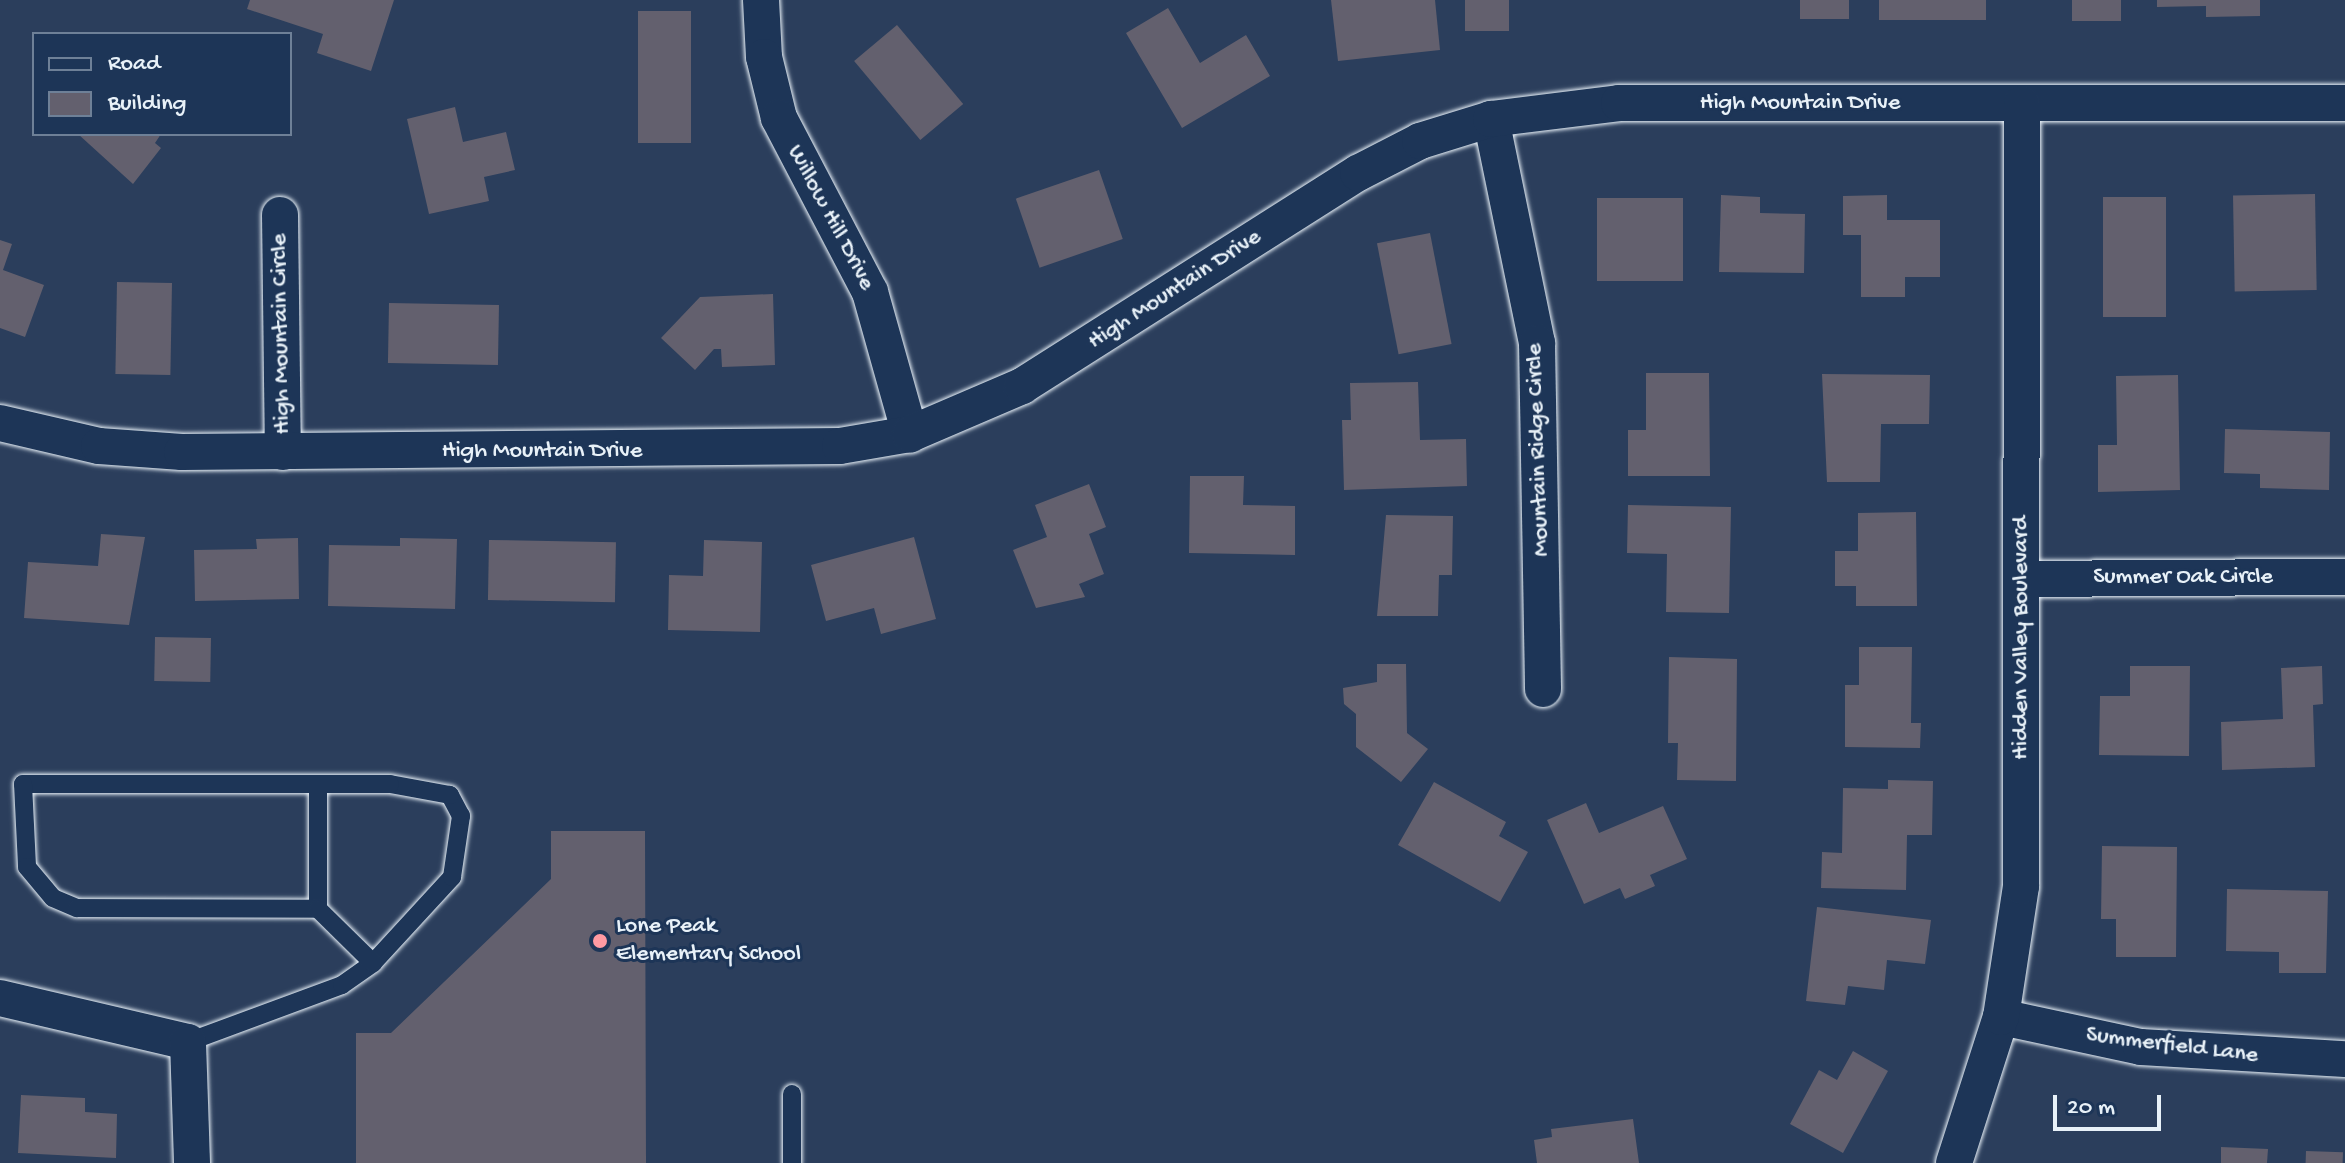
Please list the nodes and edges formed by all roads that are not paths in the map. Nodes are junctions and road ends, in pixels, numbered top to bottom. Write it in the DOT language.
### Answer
graph roads {
  1 [pos="761,0"];
  2 [pos="2345,103"];
  3 [pos="2022,104"];
  4 [pos="1491,119"];
  5 [pos="280,215"];
  6 [pos="0,423"];
  7 [pos="910,434"];
  8 [pos="283,452"];
  9 [pos="2345,577"];
  10 [pos="2021,579"];
  11 [pos="1543,689"];
  12 [pos="318,784"];
  13 [pos="318,909"];
  14 [pos="373,963"];
  15 [pos="0,998"];
  16 [pos="2001,1017"];
  17 [pos="188,1042"];
  18 [pos="2345,1059"];
  19 [pos="792,1094"];
  20 [pos="192,1163"];
  21 [pos="792,1163"];
  22 [pos="1954,1163"];
  1 -- 7 [label="street, Willow Hill Drive"];
  2 -- 3 [label="street, High Mountain Drive"];
  3 -- 4 [label="street, High Mountain Drive"];
  3 -- 10 [label="street, Hidden Valley Boulevard"];
  4 -- 7 [label="street, High Mountain Drive"];
  4 -- 11 [label="street, Mountain Ridge Circle"];
  5 -- 8 [label="street, High Mountain Circle"];
  6 -- 8 [label="street, High Mountain Drive"];
  7 -- 8 [label="street, High Mountain Drive"];
  9 -- 10 [label="street, Summer Oak Circle"];
  10 -- 16 [label="street, Hidden Valley Boulevard"];
  12 -- 13 [label="lane"];
  12 -- 13 [label="lane"];
  12 -- 14 [label="lane"];
  13 -- 14 [label="lane"];
  14 -- 17 [label="lane"];
  15 -- 17 [label="street"];
  16 -- 18 [label="street, Summerfield Lane"];
  16 -- 22 [label="street, Hidden Valley Boulevard"];
  17 -- 20 [label="street"];
  19 -- 21 [label="lane"];
}
